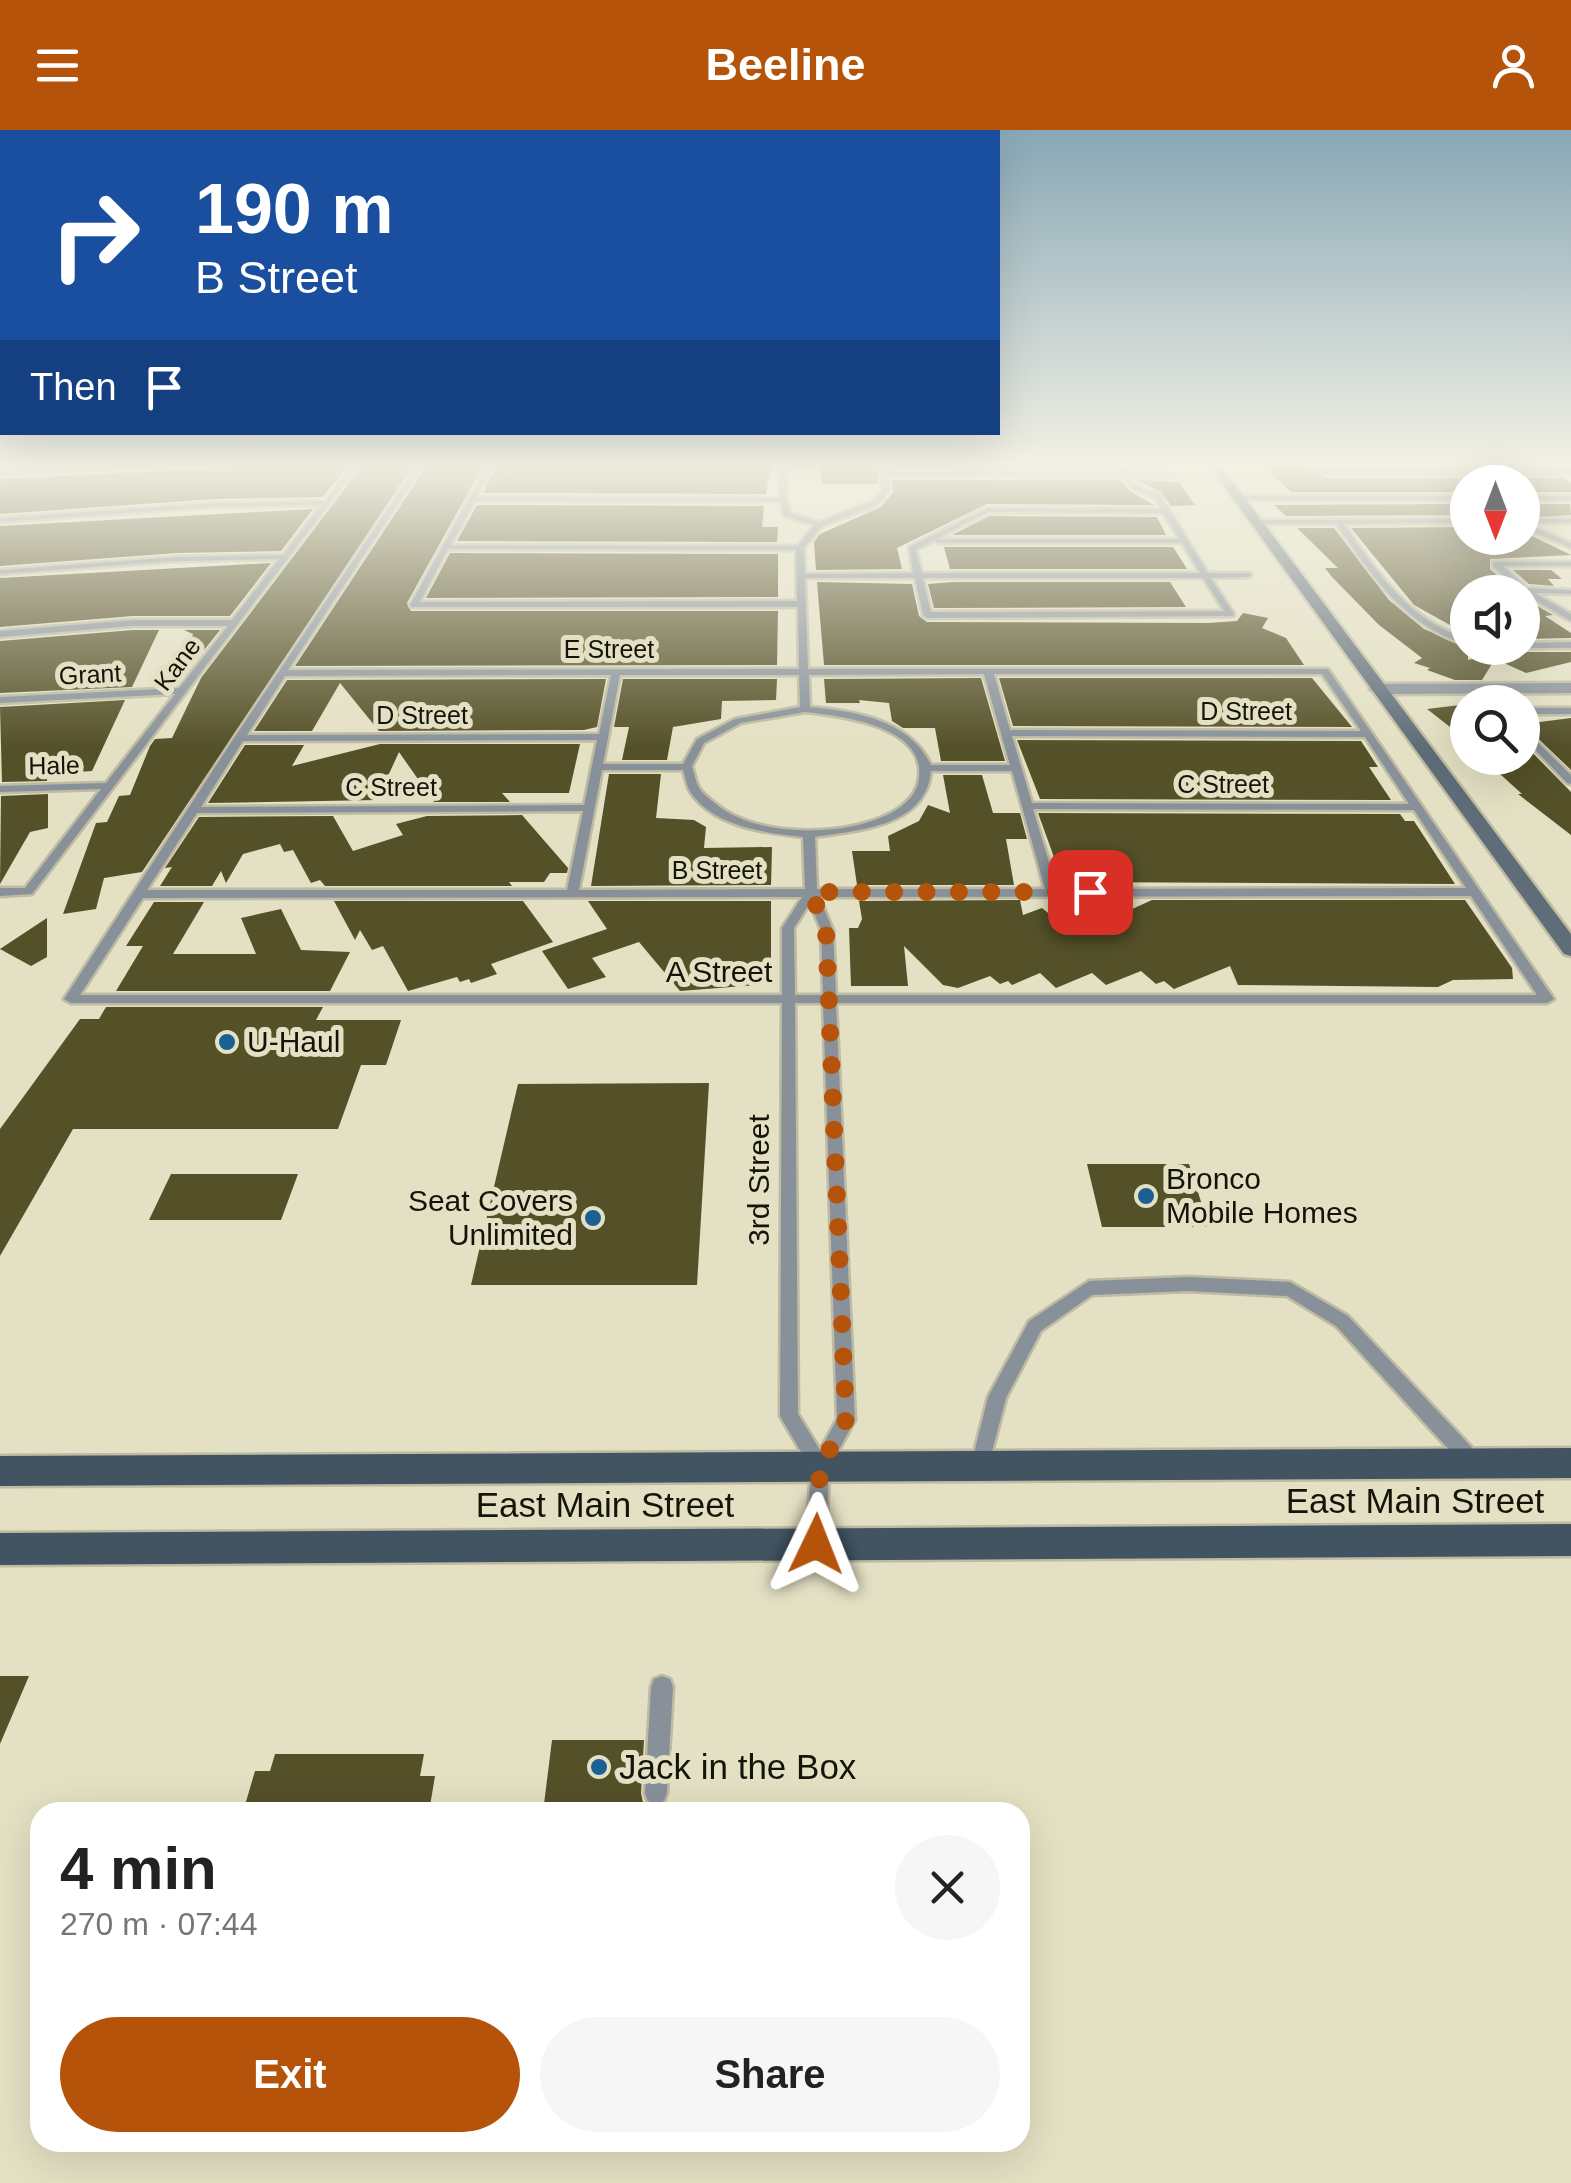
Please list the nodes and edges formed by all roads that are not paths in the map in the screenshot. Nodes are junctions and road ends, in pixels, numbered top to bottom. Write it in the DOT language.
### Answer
graph roads {
  1 [pos="284,557"];
  2 [pos="359,557"];
  3 [pos="440,557"];
  4 [pos="800,557"];
  5 [pos="913,557"];
  6 [pos="1195,557"];
  7 [pos="1280,557"];
  8 [pos="1366,557"];
  9 [pos="1571,564"];
  10 [pos="0,572"];
  11 [pos="1208,575"];
  12 [pos="1247,575"];
  13 [pos="1508,575"];
  14 [pos="800,576"];
  15 [pos="917,576"];
  16 [pos="1540,591"];
  17 [pos="1571,592"];
  18 [pos="1540,600"];
  19 [pos="802,604"];
  20 [pos="1571,618"];
  21 [pos="234,623"];
  22 [pos="0,634"];
  23 [pos="1450,634"];
  24 [pos="1540,646"];
  25 [pos="1571,646"];
  26 [pos="988,671"];
  27 [pos="616,672"];
  28 [pos="804,672"];
  29 [pos="282,673"];
  30 [pos="1571,688"];
  31 [pos="1378,689"];
  32 [pos="182,691"];
  33 [pos="0,700"];
  34 [pos="805,710"];
  35 [pos="1540,711"];
  36 [pos="1571,711"];
  37 [pos="1006,732"];
  38 [pos="1367,734"];
  39 [pos="604,737"];
  40 [pos="239,738"];
  41 [pos="1540,749"];
  42 [pos="599,767"];
  43 [pos="686,767"];
  44 [pos="926,768"];
  45 [pos="1016,768"];
  46 [pos="1571,781"];
  47 [pos="108,786"];
  48 [pos="0,790"];
  49 [pos="1027,806"];
  50 [pos="1418,806"];
  51 [pos="590,808"];
  52 [pos="193,810"];
  53 [pos="809,835"];
  54 [pos="0,892"];
  55 [pos="572,892"];
  56 [pos="811,892"];
  57 [pos="1052,892"];
  58 [pos="1476,892"];
  59 [pos="139,894"];
  60 [pos="1571,949"];
  61 [pos="828,996"];
  62 [pos="790,997"];
  63 [pos="1474,1463"];
  64 [pos="1571,1463"];
  65 [pos="980,1466"];
  66 [pos="820,1467"];
  67 [pos="0,1471"];
  68 [pos="1571,1540"];
  69 [pos="816,1544"];
  70 [pos="0,1549"];
  71 [pos="662,1688"];
  72 [pos="656,1793"];
  1 -- 10 [label="lane"];
  1 -- 21 [label="lane, Kane"];
  2 -- 29 [label="lane"];
  3 -- 19 [label="lane"];
  4 -- 14 [label="lane"];
  5 -- 15 [label="lane"];
  6 -- 11 [label="lane"];
  7 -- 31 [label="main road"];
  8 -- 23 [label="lane"];
  9 -- 13 [label="lane"];
  11 -- 12 [label="lane"];
  11 -- 15 [label="lane"];
  11 -- 15 [label="lane"];
  14 -- 15 [label="lane"];
  14 -- 19 [label="lane"];
  16 -- 17 [label="lane"];
  18 -- 20 [label="lane"];
  19 -- 28 [label="lane"];
  21 -- 22 [label="lane"];
  21 -- 32 [label="lane, Kane"];
  24 -- 25 [label="lane"];
  26 -- 28 [label="lane, E Street"];
  26 -- 37 [label="lane"];
  26 -- 38 [label="lane, E Street"];
  27 -- 28 [label="lane, E Street"];
  27 -- 29 [label="lane, E Street"];
  27 -- 39 [label="lane"];
  28 -- 34 [label="lane"];
  29 -- 40 [label="lane"];
  30 -- 31 [label="street"];
  31 -- 60 [label="main road"];
  32 -- 33 [label="lane, Grant"];
  32 -- 47 [label="lane, Kane"];
  34 -- 43 [label="lane"];
  34 -- 44 [label="lane"];
  35 -- 36 [label="lane"];
  37 -- 38 [label="lane, D Street"];
  37 -- 45 [label="lane"];
  38 -- 50 [label="lane"];
  39 -- 40 [label="lane, D Street"];
  39 -- 42 [label="lane"];
  40 -- 52 [label="lane"];
  41 -- 46 [label="lane"];
  42 -- 43 [label="lane"];
  42 -- 51 [label="lane"];
  43 -- 53 [label="lane"];
  44 -- 45 [label="lane"];
  44 -- 53 [label="lane"];
  45 -- 49 [label="lane"];
  47 -- 48 [label="lane, Hale"];
  47 -- 54 [label="lane, Kane"];
  49 -- 50 [label="lane, C Street"];
  49 -- 57 [label="lane"];
  50 -- 58 [label="lane"];
  51 -- 52 [label="lane, C Street"];
  51 -- 55 [label="lane"];
  52 -- 59 [label="lane"];
  53 -- 56 [label="lane, 3rd Street"];
  55 -- 56 [label="lane, B Street"];
  55 -- 59 [label="lane, B Street"];
  56 -- 57 [label="lane, B Street"];
  56 -- 61 [label="lane, 3rd Street"];
  56 -- 62 [label="lane, 3rd Street"];
  57 -- 58 [label="lane, B Street"];
  58 -- 61 [label="lane, A Street"];
  59 -- 62 [label="lane, A Street"];
  61 -- 62 [label="lane, A Street"];
  61 -- 66 [label="lane, 3rd Street"];
  62 -- 66 [label="lane, 3rd Street"];
  63 -- 64 [label="main road, East Main Street"];
  63 -- 65 [label="main road, East Main Street"];
  63 -- 65 [label="lane"];
  65 -- 66 [label="main road, East Main Street"];
  66 -- 67 [label="main road, East Main Street"];
  66 -- 69 [label="lane, 3rd Street"];
  68 -- 69 [label="main road, East Main Street"];
  69 -- 70 [label="main road, East Main Street"];
  71 -- 72 [label="lane"];
}
